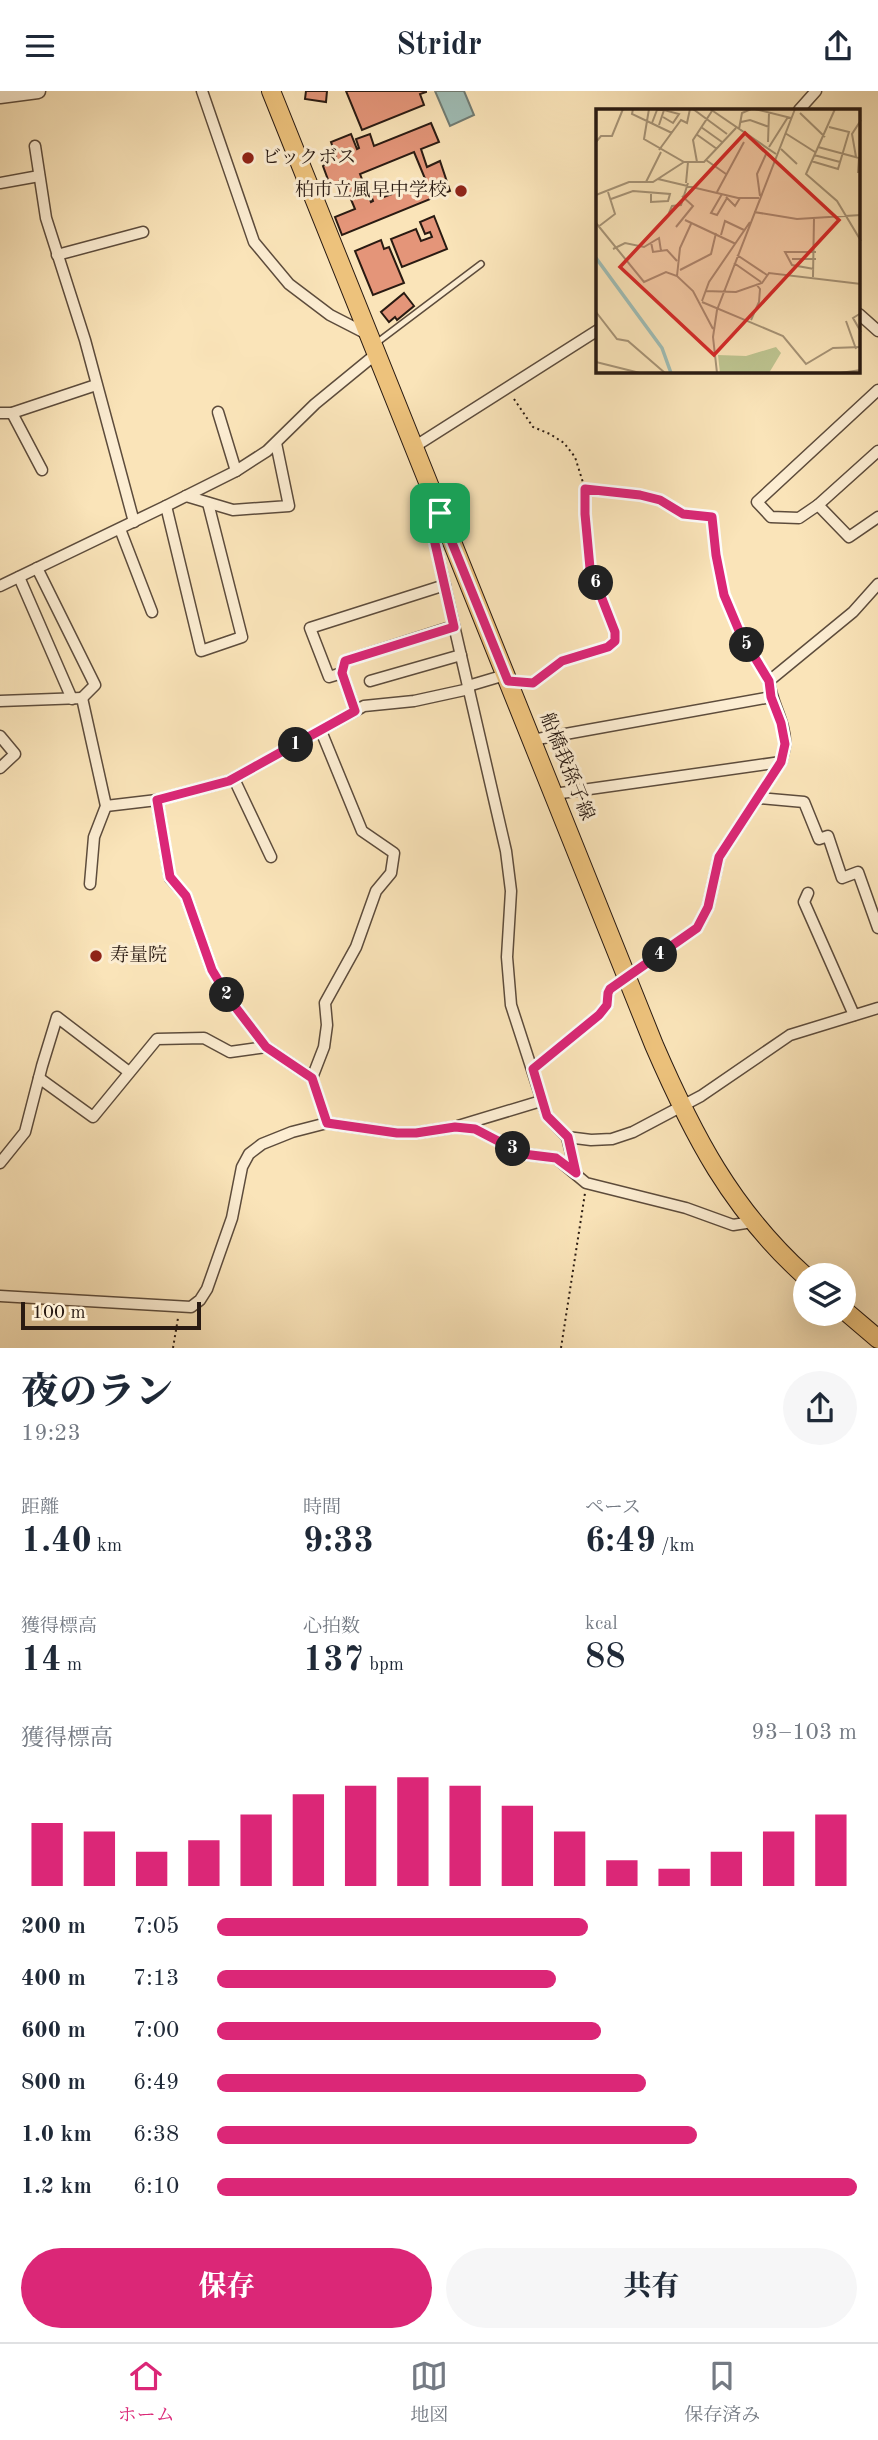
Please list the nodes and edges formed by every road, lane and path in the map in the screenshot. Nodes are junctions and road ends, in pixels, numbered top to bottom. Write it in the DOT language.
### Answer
graph roads {
  1 [pos="38,91"];
  2 [pos="202,91"];
  3 [pos="271,91"];
  4 [pos="816,91"];
  5 [pos="0,96"];
  6 [pos="800,109"];
  7 [pos="34,146"];
  8 [pos="39,176"];
  9 [pos="0,183"];
  10 [pos="143,232"];
  11 [pos="57,255"];
  12 [pos="481,264"];
  13 [pos="860,315"];
  14 [pos="596,331"];
  15 [pos="878,331"];
  16 [pos="372,345"];
  17 [pos="96,385"];
  18 [pos="507,389"];
  19 [pos="878,390"];
  20 [pos="218,412"];
  21 [pos="6,413"];
  22 [pos="276,443"];
  23 [pos="414,447"];
  24 [pos="878,451"];
  25 [pos="42,470"];
  26 [pos="236,471"];
  27 [pos="585,489"];
  28 [pos="186,496"];
  29 [pos="208,503"];
  30 [pos="818,505"];
  31 [pos="166,506"];
  32 [pos="440,513"];
  33 [pos="878,517"];
  34 [pos="134,523"];
  35 [pos="120,529"];
  36 [pos="37,568"];
  37 [pos="19,577"];
  38 [pos="878,584"];
  39 [pos="445,585"];
  40 [pos="0,586"];
  41 [pos="152,613"];
  42 [pos="454,627"];
  43 [pos="461,655"];
  44 [pos="342,673"];
  45 [pos="507,678"];
  46 [pos="370,681"];
  47 [pos="769,681"];
  48 [pos="468,687"];
  49 [pos="771,697"];
  50 [pos="77,698"];
  51 [pos="0,701"];
  52 [pos="355,711"];
  53 [pos="321,730"];
  54 [pos="0,736"];
  55 [pos="532,740"];
  56 [pos="781,762"];
  57 [pos="0,768"];
  58 [pos="234,779"];
  59 [pos="554,795"];
  60 [pos="758,798"];
  61 [pos="157,800"];
  62 [pos="106,806"];
  63 [pos="271,857"];
  64 [pos="90,884"];
  65 [pos="808,893"];
  66 [pos="878,928"];
  67 [pos="627,978"];
  68 [pos="878,1008"];
  69 [pos="854,1015"];
  70 [pos="266,1047"];
  71 [pos="533,1069"];
  72 [pos="129,1072"];
  73 [pos="39,1078"];
  74 [pos="312,1078"];
  75 [pos="541,1101"];
  76 [pos="681,1108"];
  77 [pos="327,1123"];
  78 [pos="455,1127"];
  79 [pos="568,1137"];
  80 [pos="0,1163"];
  81 [pos="576,1173"];
  82 [pos="586,1183"];
  83 [pos="752,1222"];
  84 [pos="793,1264"];
  85 [pos="0,1296"];
  86 [pos="180,1308"];
  87 [pos="856,1320"];
  88 [pos="878,1339"];
  89 [pos="173,1348"];
  90 [pos="561,1348"];
  1 -- 5 [label="street"];
  2 -- 16 [label="street"];
  3 -- 16 [label="main road, 船橋我孫子線"];
  4 -- 6 [label="street"];
  7 -- 8 [label="street"];
  8 -- 9 [label="street"];
  8 -- 11 [label="street"];
  10 -- 11 [label="street"];
  11 -- 17 [label="street"];
  12 -- 16 [label="lane"];
  13 -- 15 [label="street"];
  14 -- 18 [label="street"];
  16 -- 22 [label="street"];
  16 -- 23 [label="main road, 船橋我孫子線"];
  17 -- 21 [label="street"];
  17 -- 34 [label="street"];
  18 -- 23 [label="street"];
  18 -- 27 [label="path"];
  19 -- 30 [label="street"];
  20 -- 26 [label="street"];
  21 -- 25 [label="street"];
  22 -- 26 [label="street"];
  22 -- 29 [label="street"];
  23 -- 32 [label="main road, 船橋我孫子線"];
  24 -- 30 [label="street"];
  26 -- 28 [label="street"];
  27 -- 45 [label="path"];
  27 -- 47 [label="path"];
  28 -- 29 [label="street"];
  28 -- 31 [label="street"];
  29 -- 31 [label="street"];
  30 -- 33 [label="street"];
  31 -- 34 [label="street"];
  32 -- 39 [label="street"];
  32 -- 45 [label="main road, 船橋我孫子線"];
  34 -- 35 [label="street"];
  35 -- 36 [label="street"];
  35 -- 41 [label="street"];
  36 -- 37 [label="street"];
  36 -- 50 [label="street"];
  37 -- 40 [label="street"];
  37 -- 50 [label="street"];
  38 -- 47 [label="street"];
  39 -- 42 [label="street"];
  39 -- 44 [label="street"];
  42 -- 43 [label="street"];
  42 -- 44 [label="street"];
  43 -- 46 [label="street"];
  43 -- 48 [label="street"];
  44 -- 52 [label="street"];
  45 -- 48 [label="street"];
  45 -- 55 [label="main road, 船橋我孫子線"];
  47 -- 49 [label="street"];
  48 -- 52 [label="street"];
  48 -- 71 [label="street"];
  49 -- 55 [label="street"];
  49 -- 56 [label="street"];
  50 -- 51 [label="street"];
  50 -- 62 [label="street"];
  52 -- 53 [label="street"];
  53 -- 58 [label="street"];
  53 -- 74 [label="street"];
  54 -- 57 [label="street"];
  55 -- 59 [label="main road, 船橋我孫子線"];
  56 -- 59 [label="street"];
  56 -- 60 [label="street"];
  58 -- 61 [label="street"];
  58 -- 63 [label="street"];
  59 -- 67 [label="main road, 船橋我孫子線"];
  60 -- 66 [label="street"];
  60 -- 67 [label="street"];
  61 -- 62 [label="street"];
  61 -- 70 [label="street"];
  62 -- 64 [label="street"];
  65 -- 69 [label="street"];
  67 -- 71 [label="street"];
  67 -- 76 [label="main road, 船橋我孫子線"];
  68 -- 69 [label="street"];
  69 -- 76 [label="street"];
  70 -- 72 [label="street"];
  70 -- 74 [label="street"];
  71 -- 75 [label="street"];
  72 -- 73 [label="street"];
  72 -- 73 [label="street"];
  73 -- 80 [label="street"];
  74 -- 77 [label="street"];
  75 -- 78 [label="street"];
  75 -- 79 [label="street"];
  76 -- 79 [label="street"];
  76 -- 83 [label="main road, 船橋我孫子線"];
  77 -- 78 [label="street"];
  77 -- 86 [label="street"];
  78 -- 81 [label="street"];
  79 -- 81 [label="street"];
  81 -- 82 [label="street"];
  82 -- 83 [label="street"];
  82 -- 90 [label="path"];
  83 -- 84 [label="main road, 船橋我孫子線"];
  85 -- 86 [label="street"];
  86 -- 89 [label="path"];
  87 -- 88 [label="main road"];
}
